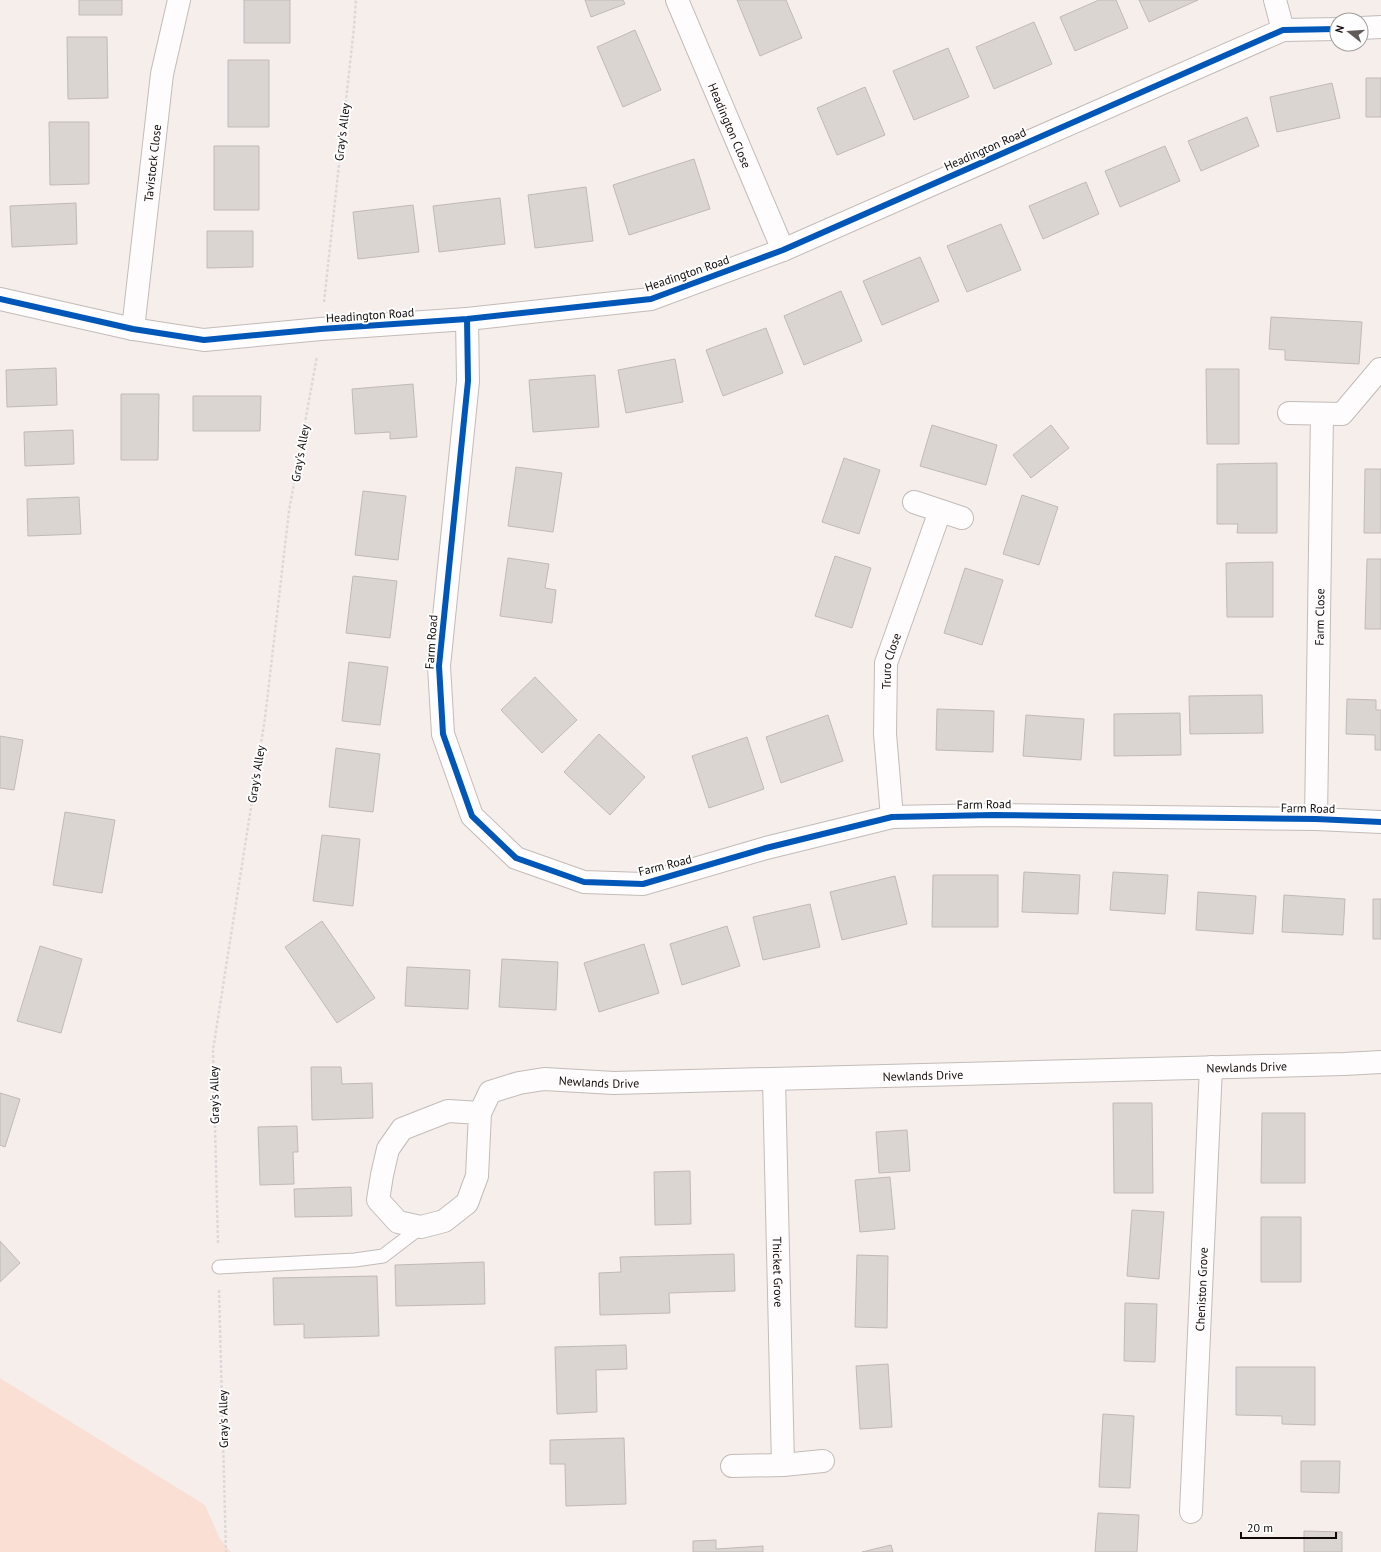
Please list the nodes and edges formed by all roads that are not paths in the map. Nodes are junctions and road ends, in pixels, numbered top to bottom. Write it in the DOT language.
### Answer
graph roads {
  1 [pos="179,0"];
  2 [pos="677,0"];
  3 [pos="1275,0"];
  4 [pos="1381,27"];
  5 [pos="1329,28"];
  6 [pos="1369,28"];
  7 [pos="1283,30"];
  8 [pos="783,250"];
  9 [pos="0,299"];
  10 [pos="467,320"];
  11 [pos="133,329"];
  12 [pos="1380,369"];
  13 [pos="1288,413"];
  14 [pos="1322,414"];
  15 [pos="914,502"];
  16 [pos="940,511"];
  17 [pos="962,518"];
  18 [pos="892,817"];
  19 [pos="1316,819"];
  20 [pos="1381,822"];
  21 [pos="1381,1062"];
  22 [pos="1211,1067"];
  23 [pos="774,1079"];
  24 [pos="480,1113"];
  25 [pos="421,1227"];
  26 [pos="219,1267"];
  27 [pos="823,1461"];
  28 [pos="732,1466"];
  29 [pos="783,1466"];
  30 [pos="1191,1512"];
  1 -- 11 [label="street, Tavistock Close"];
  2 -- 8 [label="street, Headington Close"];
  3 -- 7 [label="street"];
  4 -- 6 [label="street"];
  5 -- 7 [label="street, Headington Road"];
  7 -- 8 [label="street, Headington Road"];
  8 -- 10 [label="street, Headington Road"];
  9 -- 11 [label="street, Headington Road"];
  10 -- 11 [label="street, Headington Road"];
  10 -- 18 [label="street, Farm Road"];
  12 -- 14 [label="street"];
  13 -- 14 [label="street"];
  14 -- 19 [label="street, Farm Close"];
  15 -- 16 [label="street"];
  16 -- 17 [label="street"];
  16 -- 18 [label="street, Truro Close"];
  18 -- 19 [label="street, Farm Road"];
  19 -- 20 [label="street, Farm Road"];
  21 -- 22 [label="street, Newlands Drive"];
  22 -- 23 [label="street, Newlands Drive"];
  22 -- 30 [label="street, Cheniston Grove"];
  23 -- 24 [label="street, Newlands Drive"];
  23 -- 29 [label="street, Thicket Grove"];
  24 -- 25 [label="street, Newlands Drive"];
  24 -- 25 [label="street, Newlands Drive"];
  25 -- 26 [label="lane"];
  27 -- 29 [label="street"];
  28 -- 29 [label="street"];
}
